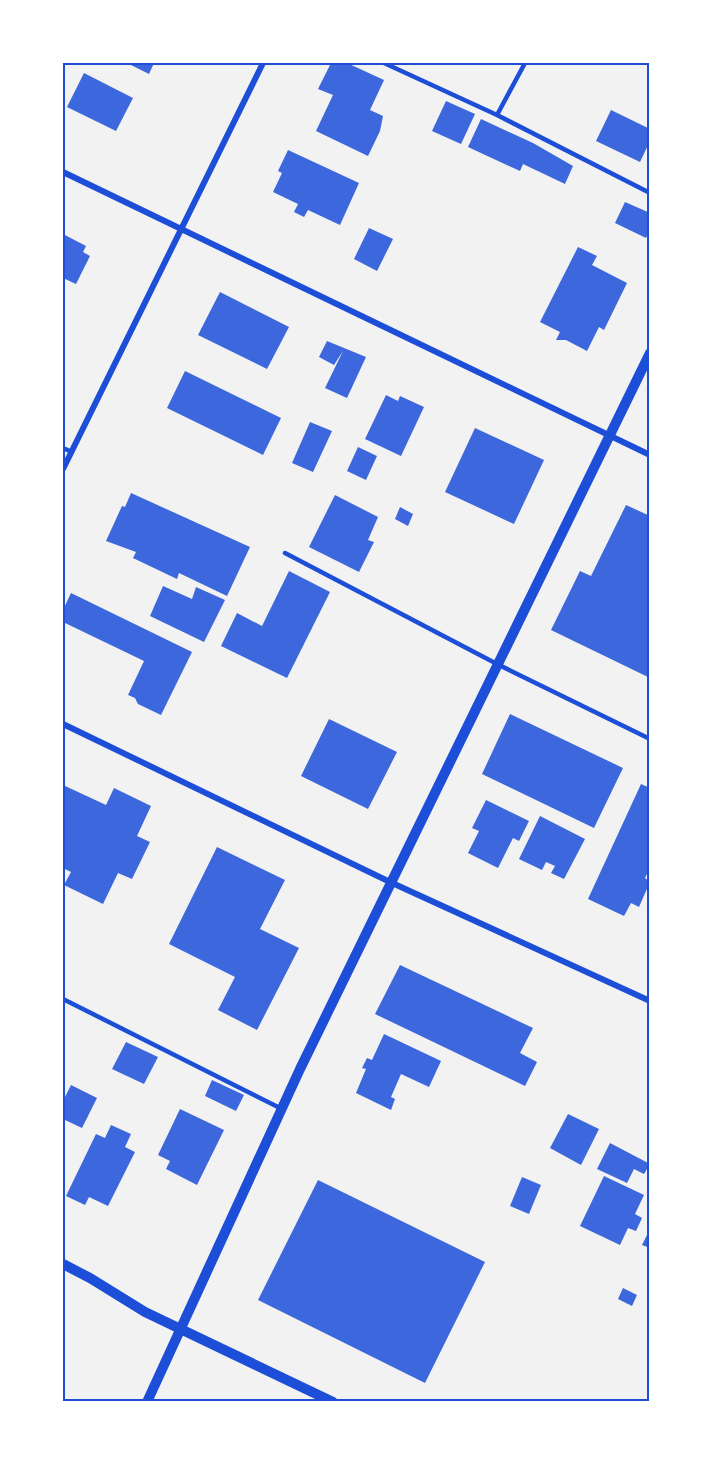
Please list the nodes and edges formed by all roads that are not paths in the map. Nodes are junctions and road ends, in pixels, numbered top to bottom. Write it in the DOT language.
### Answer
graph roads {
  1 [pos="263,63"];
  2 [pos="384,63"];
  3 [pos="525,63"];
  4 [pos="497,115"];
  5 [pos="63,172"];
  6 [pos="650,193"];
  7 [pos="182,231"];
  8 [pos="650,353"];
  9 [pos="609,435"];
  10 [pos="63,448"];
  11 [pos="72,452"];
  12 [pos="650,455"];
  13 [pos="63,470"];
  14 [pos="285,553"];
  15 [pos="497,664"];
  16 [pos="63,724"];
  17 [pos="650,739"];
  18 [pos="390,882"];
  19 [pos="63,999"];
  20 [pos="650,1001"];
  21 [pos="282,1109"];
  22 [pos="63,1264"];
  23 [pos="182,1330"];
  24 [pos="147,1402"];
  25 [pos="333,1402"];
  1 -- 7 [label="street"];
  2 -- 4 [label="lane"];
  3 -- 4 [label="lane"];
  4 -- 6 [label="lane"];
  5 -- 7 [label="street"];
  7 -- 9 [label="street"];
  7 -- 11 [label="street"];
  8 -- 9 [label="street"];
  9 -- 12 [label="street"];
  9 -- 15 [label="street"];
  10 -- 11 [label="lane"];
  11 -- 13 [label="street"];
  14 -- 15 [label="lane"];
  15 -- 17 [label="lane"];
  15 -- 18 [label="street"];
  16 -- 18 [label="street"];
  18 -- 20 [label="street"];
  18 -- 21 [label="street"];
  19 -- 21 [label="lane"];
  21 -- 23 [label="street"];
  22 -- 23 [label="street"];
  23 -- 24 [label="street"];
  23 -- 25 [label="street"];
}
